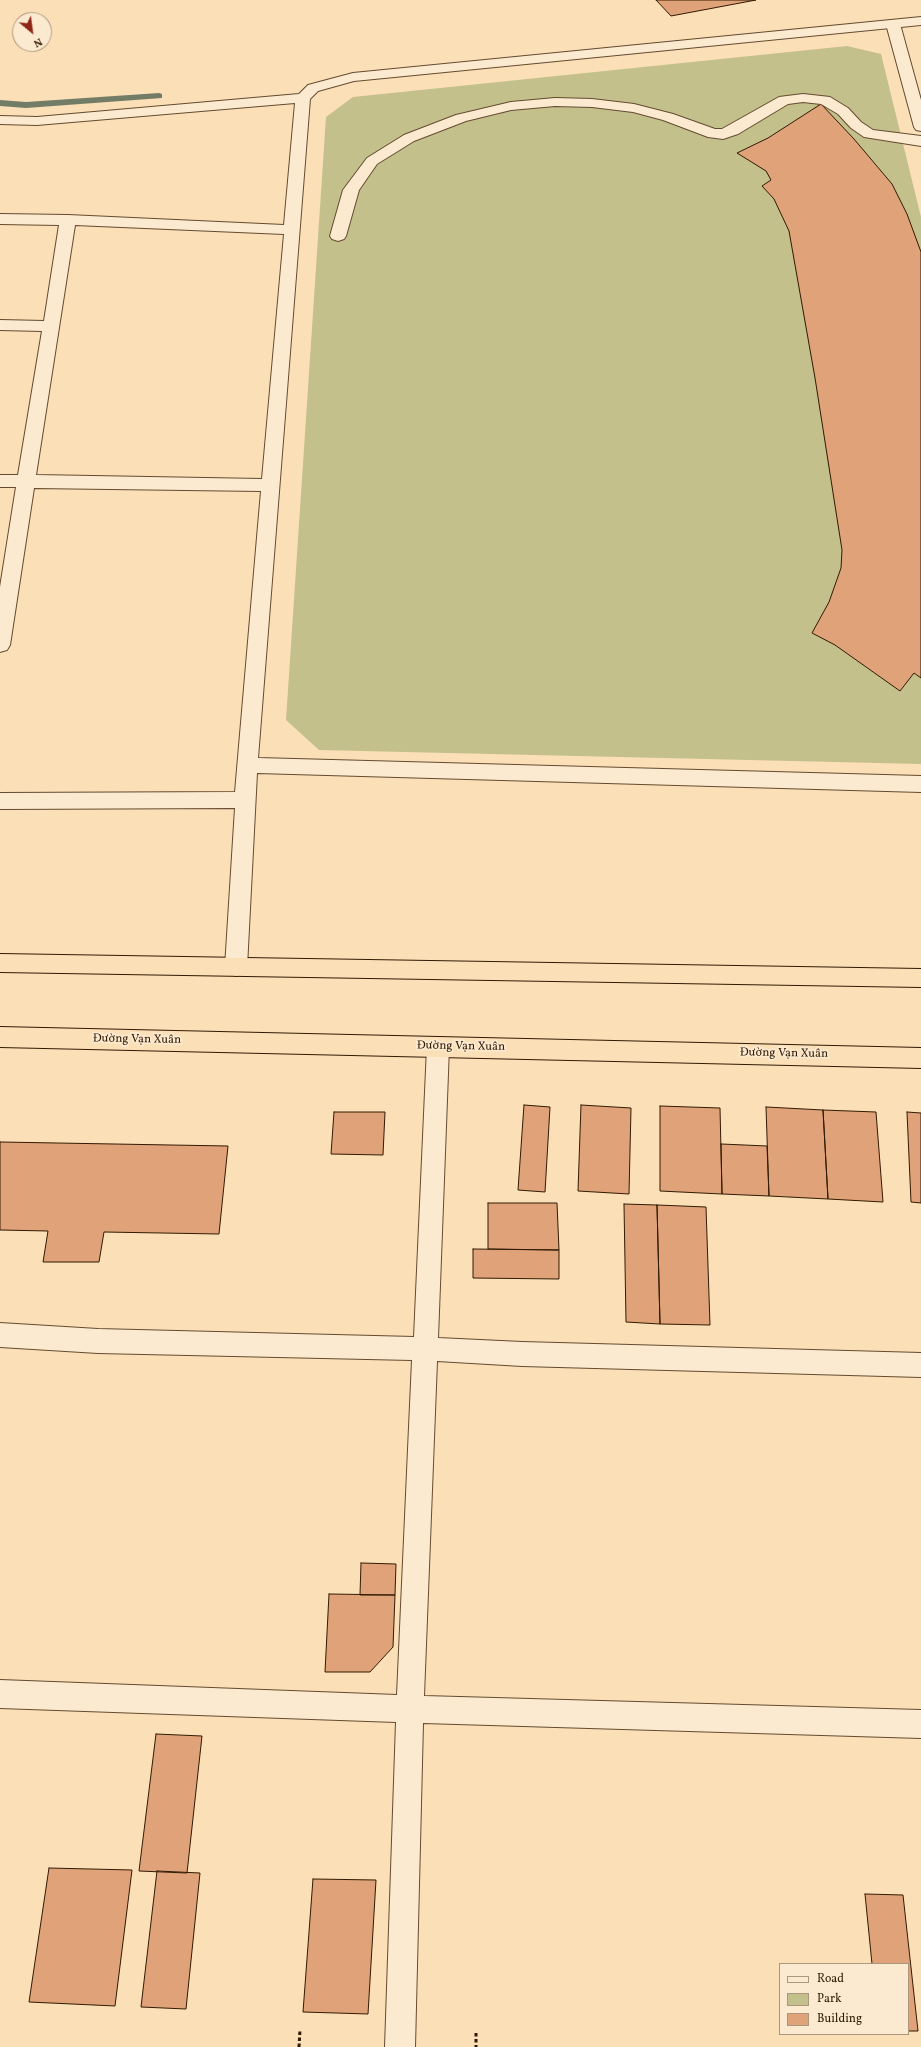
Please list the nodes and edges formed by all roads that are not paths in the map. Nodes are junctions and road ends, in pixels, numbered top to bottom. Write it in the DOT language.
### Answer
graph roads {
  1 [pos="921,21"];
  2 [pos="893,24"];
  3 [pos="303,98"];
  4 [pos="0,120"];
  5 [pos="921,127"];
  6 [pos="921,142"];
  7 [pos="0,219"];
  8 [pos="68,220"];
  9 [pos="292,230"];
  10 [pos="338,236"];
  11 [pos="0,325"];
  12 [pos="51,326"];
  13 [pos="0,481"];
  14 [pos="26,482"];
  15 [pos="271,486"];
  16 [pos="1,636"];
  17 [pos="247,765"];
  18 [pos="921,784"];
  19 [pos="245,800"];
  20 [pos="0,801"];
  21 [pos="0,963"];
  22 [pos="236,967"];
  23 [pos="921,978"];
  24 [pos="0,1037"];
  25 [pos="438,1047"];
  26 [pos="921,1058"];
  27 [pos="0,1335"];
  28 [pos="426,1350"];
  29 [pos="921,1365"];
  30 [pos="0,1694"];
  31 [pos="410,1709"];
  32 [pos="921,1724"];
  33 [pos="400,2047"];
  1 -- 2 [label="street"];
  2 -- 3 [label="street"];
  2 -- 5 [label="street"];
  3 -- 4 [label="street"];
  3 -- 9 [label="street"];
  6 -- 10 [label="street"];
  7 -- 8 [label="street"];
  8 -- 9 [label="street"];
  8 -- 12 [label="street"];
  9 -- 15 [label="street"];
  11 -- 12 [label="street"];
  12 -- 14 [label="street"];
  13 -- 14 [label="street"];
  14 -- 15 [label="street"];
  14 -- 16 [label="street"];
  15 -- 17 [label="street"];
  17 -- 18 [label="street"];
  17 -- 19 [label="street"];
  19 -- 20 [label="street"];
  19 -- 22 [label="street"];
  21 -- 22 [label="highway"];
  22 -- 23 [label="highway"];
  24 -- 25 [label="highway, Đường Vạn Xuân"];
  25 -- 26 [label="highway, Đường Vạn Xuân"];
  25 -- 28 [label="street"];
  27 -- 28 [label="street"];
  28 -- 29 [label="street"];
  28 -- 31 [label="street"];
  30 -- 31 [label="street"];
  31 -- 32 [label="street"];
  31 -- 33 [label="street"];
}
